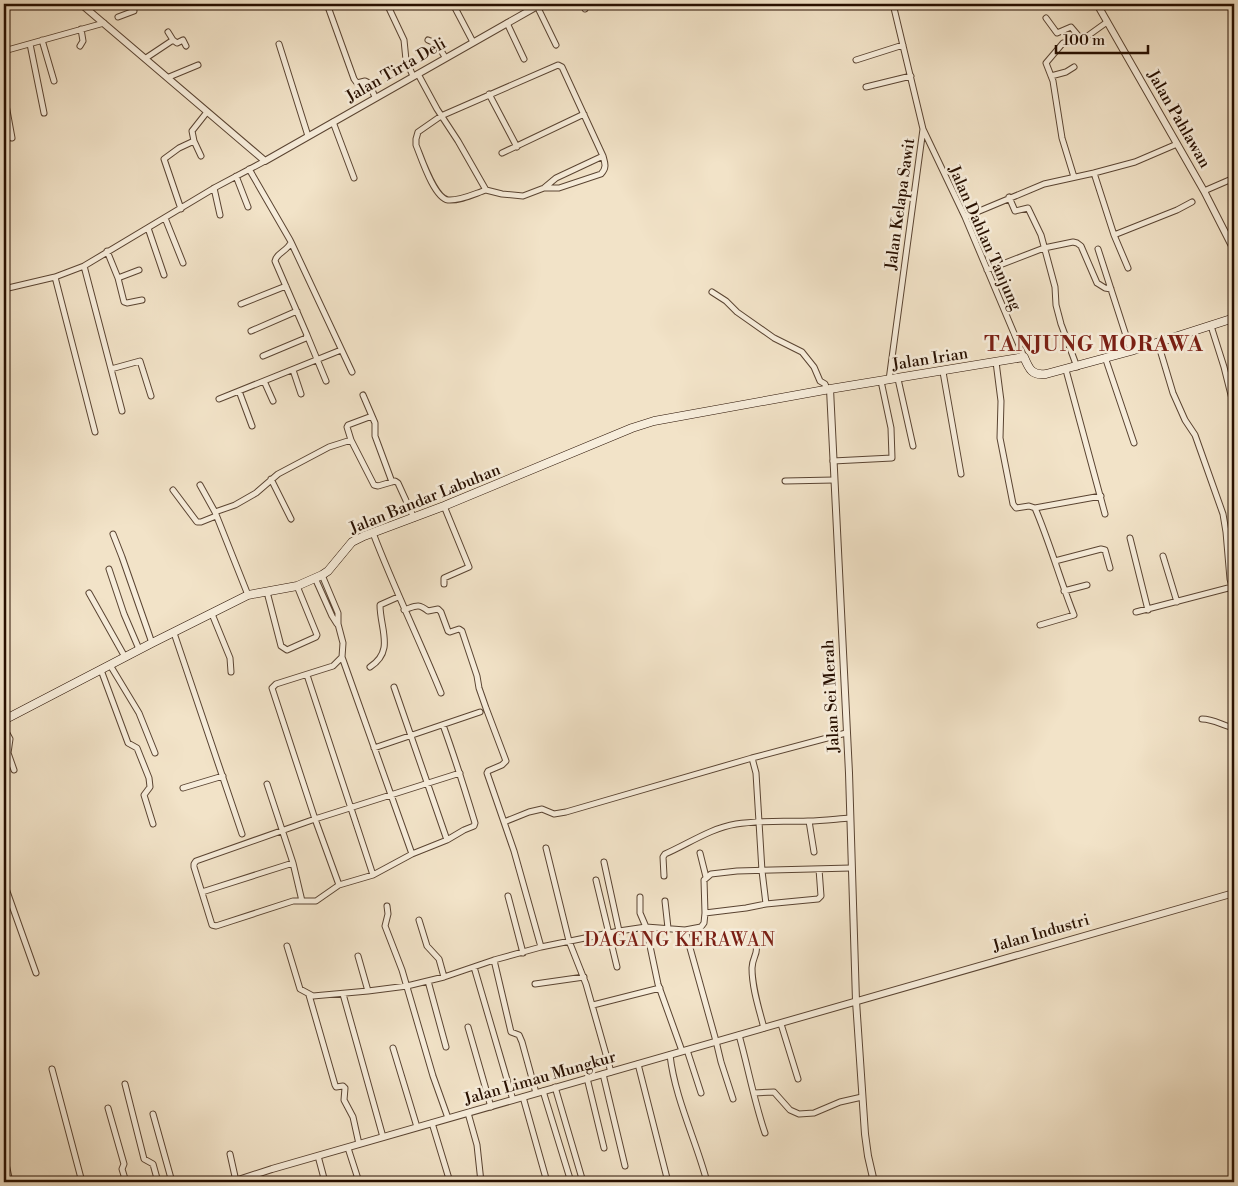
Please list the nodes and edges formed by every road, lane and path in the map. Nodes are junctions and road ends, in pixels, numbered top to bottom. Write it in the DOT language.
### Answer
graph roads {
  1 [pos="81,4"];
  2 [pos="133,4"];
  3 [pos="327,4"];
  4 [pos="388,4"];
  5 [pos="453,4"];
  6 [pos="893,4"];
  7 [pos="1097,4"];
  8 [pos="536,5"];
  9 [pos="118,17"];
  10 [pos="1046,18"];
  11 [pos="1108,22"];
  12 [pos="104,23"];
  13 [pos="506,23"];
  14 [pos="81,29"];
  15 [pos="168,32"];
  16 [pos="42,40"];
  17 [pos="172,40"];
  18 [pos="428,40"];
  19 [pos="1082,40"];
  20 [pos="473,42"];
  21 [pos="30,44"];
  22 [pos="279,44"];
  23 [pos="556,45"];
  24 [pos="904,45"];
  25 [pos="80,46"];
  26 [pos="186,46"];
  27 [pos="4,51"];
  28 [pos="445,57"];
  29 [pos="146,58"];
  30 [pos="524,59"];
  31 [pos="856,60"];
  32 [pos="198,65"];
  33 [pos="1074,67"];
  34 [pos="415,75"];
  35 [pos="911,76"];
  36 [pos="1051,76"];
  37 [pos="169,77"];
  38 [pos="54,81"];
  39 [pos="866,87"];
  40 [pos="4,94"];
  41 [pos="489,94"];
  42 [pos="375,97"];
  43 [pos="207,112"];
  44 [pos="44,113"];
  45 [pos="584,114"];
  46 [pos="441,116"];
  47 [pos="333,122"];
  48 [pos="923,129"];
  49 [pos="308,136"];
  50 [pos="12,138"];
  51 [pos="194,141"];
  52 [pos="1177,144"];
  53 [pos="517,147"];
  54 [pos="502,153"];
  55 [pos="201,156"];
  56 [pos="603,156"];
  57 [pos="265,161"];
  58 [pos="249,169"];
  59 [pos="1094,174"];
  60 [pos="236,176"];
  61 [pos="1074,176"];
  62 [pos="354,178"];
  63 [pos="1234,178"];
  64 [pos="214,188"];
  65 [pos="544,188"];
  66 [pos="486,190"];
  67 [pos="1204,191"];
  68 [pos="1009,197"];
  69 [pos="1192,202"];
  70 [pos="248,207"];
  71 [pos="181,209"];
  72 [pos="220,215"];
  73 [pos="965,217"];
  74 [pos="165,218"];
  75 [pos="148,228"];
  76 [pos="1114,235"];
  77 [pos="291,242"];
  78 [pos="1044,248"];
  79 [pos="1098,249"];
  80 [pos="1234,250"];
  81 [pos="107,251"];
  82 [pos="182,263"];
  83 [pos="84,266"];
  84 [pos="1128,268"];
  85 [pos="139,270"];
  86 [pos="986,270"];
  87 [pos="164,275"];
  88 [pos="55,277"];
  89 [pos="118,278"];
  90 [pos="286,286"];
  91 [pos="4,289"];
  92 [pos="1111,290"];
  93 [pos="712,292"];
  94 [pos="142,300"];
  95 [pos="241,304"];
  96 [pos="297,311"];
  97 [pos="1234,318"];
  98 [pos="1211,326"];
  99 [pos="252,331"];
  100 [pos="307,335"];
  101 [pos="1158,343"];
  102 [pos="341,350"];
  103 [pos="1131,351"];
  104 [pos="263,356"];
  105 [pos="1024,357"];
  106 [pos="1105,357"];
  107 [pos="317,360"];
  108 [pos="996,362"];
  109 [pos="1077,367"];
  110 [pos="111,368"];
  111 [pos="293,370"];
  112 [pos="1066,370"];
  113 [pos="352,372"];
  114 [pos="943,372"];
  115 [pos="889,380"];
  116 [pos="264,381"];
  117 [pos="326,381"];
  118 [pos="829,389"];
  119 [pos="239,391"];
  120 [pos="301,394"];
  121 [pos="363,395"];
  122 [pos="151,396"];
  123 [pos="220,399"];
  124 [pos="273,400"];
  125 [pos="1234,407"];
  126 [pos="122,411"];
  127 [pos="372,416"];
  128 [pos="252,426"];
  129 [pos="95,432"];
  130 [pos="350,440"];
  131 [pos="1134,443"];
  132 [pos="913,446"];
  133 [pos="834,460"];
  134 [pos="961,474"];
  135 [pos="271,479"];
  136 [pos="834,480"];
  137 [pos="785,481"];
  138 [pos="392,482"];
  139 [pos="200,485"];
  140 [pos="172,490"];
  141 [pos="1101,496"];
  142 [pos="444,506"];
  143 [pos="1035,508"];
  144 [pos="216,514"];
  145 [pos="1105,514"];
  146 [pos="414,518"];
  147 [pos="291,519"];
  148 [pos="373,533"];
  149 [pos="113,534"];
  150 [pos="1130,538"];
  151 [pos="1163,556"];
  152 [pos="1055,561"];
  153 [pos="1110,568"];
  154 [pos="109,570"];
  155 [pos="318,577"];
  156 [pos="444,584"];
  157 [pos="1087,585"];
  158 [pos="297,586"];
  159 [pos="1232,587"];
  160 [pos="1064,591"];
  161 [pos="267,592"];
  162 [pos="89,593"];
  163 [pos="1234,594"];
  164 [pos="248,596"];
  165 [pos="398,596"];
  166 [pos="1177,602"];
  167 [pos="404,610"];
  168 [pos="1148,610"];
  169 [pos="1136,612"];
  170 [pos="212,614"];
  171 [pos="1040,625"];
  172 [pos="174,633"];
  173 [pos="152,643"];
  174 [pos="139,649"];
  175 [pos="125,657"];
  176 [pos="342,657"];
  177 [pos="110,665"];
  178 [pos="370,667"];
  179 [pos="101,670"];
  180 [pos="231,672"];
  181 [pos="307,675"];
  182 [pos="394,687"];
  183 [pos="441,693"];
  184 [pos="480,712"];
  185 [pos="1202,719"];
  186 [pos="4,720"];
  187 [pos="444,725"];
  188 [pos="4,728"];
  189 [pos="1234,728"];
  190 [pos="846,733"];
  191 [pos="410,736"];
  192 [pos="374,748"];
  193 [pos="155,754"];
  194 [pos="752,758"];
  195 [pos="14,770"];
  196 [pos="460,774"];
  197 [pos="222,776"];
  198 [pos="267,784"];
  199 [pos="427,784"];
  200 [pos="183,788"];
  201 [pos="391,796"];
  202 [pos="352,806"];
  203 [pos="850,818"];
  204 [pos="315,819"];
  205 [pos="504,822"];
  206 [pos="760,822"];
  207 [pos="809,822"];
  208 [pos="153,824"];
  209 [pos="283,830"];
  210 [pos="242,834"];
  211 [pos="447,840"];
  212 [pos="546,848"];
  213 [pos="814,852"];
  214 [pos="700,853"];
  215 [pos="412,854"];
  216 [pos="604,862"];
  217 [pos="293,863"];
  218 [pos="851,868"];
  219 [pos="819,869"];
  220 [pos="762,871"];
  221 [pos="374,875"];
  222 [pos="664,876"];
  223 [pos="706,877"];
  224 [pos="596,880"];
  225 [pos="4,883"];
  226 [pos="339,885"];
  227 [pos="202,892"];
  228 [pos="1234,893"];
  229 [pos="508,896"];
  230 [pos="640,897"];
  231 [pos="302,901"];
  232 [pos="665,901"];
  233 [pos="766,904"];
  234 [pos="387,906"];
  235 [pos="705,913"];
  236 [pos="419,920"];
  237 [pos="646,928"];
  238 [pos="668,928"];
  239 [pos="685,930"];
  240 [pos="619,931"];
  241 [pos="610,934"];
  242 [pos="754,938"];
  243 [pos="569,942"];
  244 [pos="287,946"];
  245 [pos="541,947"];
  246 [pos="523,952"];
  247 [pos="358,956"];
  248 [pos="494,960"];
  249 [pos="474,967"];
  250 [pos="617,967"];
  251 [pos="36,973"];
  252 [pos="584,977"];
  253 [pos="444,978"];
  254 [pos="428,981"];
  255 [pos="535,984"];
  256 [pos="407,986"];
  257 [pos="660,988"];
  258 [pos="368,991"];
  259 [pos="343,994"];
  260 [pos="310,995"];
  261 [pos="856,1001"];
  262 [pos="593,1005"];
  263 [pos="781,1024"];
  264 [pos="468,1026"];
  265 [pos="764,1028"];
  266 [pos="739,1035"];
  267 [pos="716,1041"];
  268 [pos="446,1047"];
  269 [pos="393,1048"];
  270 [pos="684,1050"];
  271 [pos="670,1055"];
  272 [pos="638,1064"];
  273 [pos="52,1069"];
  274 [pos="611,1072"];
  275 [pos="603,1074"];
  276 [pos="587,1078"];
  277 [pos="798,1079"];
  278 [pos="125,1084"];
  279 [pos="555,1087"];
  280 [pos="539,1092"];
  281 [pos="700,1093"];
  282 [pos="754,1093"];
  283 [pos="524,1097"];
  284 [pos="862,1097"];
  285 [pos="733,1099"];
  286 [pos="513,1100"];
  287 [pos="491,1107"];
  288 [pos="108,1108"];
  289 [pos="468,1113"];
  290 [pos="153,1114"];
  291 [pos="448,1118"];
  292 [pos="432,1123"];
  293 [pos="418,1127"];
  294 [pos="765,1132"];
  295 [pos="383,1137"];
  296 [pos="359,1144"];
  297 [pos="348,1148"];
  298 [pos="604,1148"];
  299 [pos="230,1154"];
  300 [pos="4,1155"];
  301 [pos="318,1156"];
  302 [pos="625,1166"];
  303 [pos="10,1182"];
  304 [pos="82,1182"];
  305 [pos="126,1182"];
  306 [pos="158,1182"];
  307 [pos="172,1182"];
  308 [pos="234,1182"];
  309 [pos="325,1182"];
  310 [pos="359,1182"];
  311 [pos="450,1182"];
  312 [pos="481,1182"];
  313 [pos="547,1182"];
  314 [pos="571,1182"];
  315 [pos="583,1182"];
  316 [pos="668,1182"];
  317 [pos="707,1182"];
  318 [pos="874,1182"];
  1 -- 12 [label="street"];
  2 -- 9 [label="street"];
  3 -- 42 [label="street"];
  4 -- 34 [label="street"];
  5 -- 20 [label="street"];
  6 -- 24 [label="street, Jalan Kelapa Sawit"];
  7 -- 11 [label="street, Jalan Pahlawan"];
  8 -- 13 [label="street, Jalan Tirta Deli"];
  8 -- 23 [label="street"];
  10 -- 19 [label="street"];
  11 -- 19 [label="street"];
  11 -- 52 [label="street, Jalan Pahlawan"];
  12 -- 14 [label="street"];
  12 -- 29 [label="street"];
  13 -- 20 [label="street, Jalan Tirta Deli"];
  13 -- 30 [label="street"];
  14 -- 16 [label="street"];
  14 -- 25 [label="street"];
  15 -- 17 [label="street"];
  16 -- 21 [label="street"];
  16 -- 38 [label="street"];
  17 -- 26 [label="street"];
  17 -- 29 [label="street"];
  18 -- 28 [label="street"];
  19 -- 36 [label="street"];
  20 -- 28 [label="street, Jalan Tirta Deli"];
  21 -- 27 [label="street"];
  21 -- 44 [label="street"];
  22 -- 49 [label="street"];
  24 -- 31 [label="street"];
  24 -- 35 [label="street, Jalan Kelapa Sawit"];
  28 -- 34 [label="street, Jalan Tirta Deli"];
  29 -- 37 [label="street"];
  32 -- 37 [label="street"];
  33 -- 36 [label="street"];
  34 -- 42 [label="street, Jalan Tirta Deli"];
  34 -- 46 [label="street"];
  35 -- 39 [label="street"];
  35 -- 48 [label="street, Jalan Kelapa Sawit"];
  36 -- 61 [label="street"];
  37 -- 43 [label="street"];
  40 -- 50 [label="street"];
  41 -- 45 [label="street"];
  41 -- 46 [label="street"];
  41 -- 53 [label="street"];
  42 -- 47 [label="street, Jalan Tirta Deli"];
  43 -- 51 [label="street"];
  43 -- 57 [label="street"];
  45 -- 53 [label="street"];
  45 -- 56 [label="street"];
  46 -- 66 [label="street"];
  46 -- 66 [label="street"];
  47 -- 49 [label="street, Jalan Tirta Deli"];
  47 -- 62 [label="street"];
  48 -- 73 [label="street, Jalan Dahlan Tanjung"];
  48 -- 115 [label="street, Jalan Kelapa Sawit"];
  49 -- 57 [label="street, Jalan Tirta Deli"];
  51 -- 55 [label="street"];
  51 -- 71 [label="street"];
  52 -- 59 [label="street"];
  52 -- 67 [label="street, Jalan Pahlawan"];
  53 -- 54 [label="street"];
  56 -- 65 [label="street"];
  56 -- 65 [label="street"];
  57 -- 58 [label="street"];
  58 -- 60 [label="street"];
  58 -- 77 [label="street"];
  59 -- 61 [label="street"];
  59 -- 76 [label="street"];
  60 -- 64 [label="street"];
  60 -- 70 [label="street"];
  61 -- 68 [label="street"];
  63 -- 67 [label="street"];
  64 -- 71 [label="street"];
  64 -- 72 [label="street"];
  65 -- 66 [label="street"];
  67 -- 80 [label="street, Jalan Pahlawan"];
  68 -- 73 [label="street"];
  68 -- 78 [label="street"];
  69 -- 76 [label="street"];
  71 -- 74 [label="street"];
  73 -- 86 [label="street, Jalan Dahlan Tanjung"];
  74 -- 75 [label="street"];
  74 -- 82 [label="street"];
  75 -- 81 [label="street"];
  75 -- 87 [label="street"];
  76 -- 84 [label="street"];
  77 -- 90 [label="street"];
  77 -- 102 [label="street"];
  78 -- 86 [label="street"];
  78 -- 92 [label="street"];
  78 -- 109 [label="street"];
  79 -- 92 [label="street"];
  81 -- 83 [label="street"];
  81 -- 89 [label="street"];
  83 -- 88 [label="street"];
  83 -- 110 [label="street"];
  85 -- 89 [label="street"];
  86 -- 105 [label="street, Jalan Dahlan Tanjung"];
  88 -- 91 [label="street"];
  88 -- 129 [label="street"];
  89 -- 94 [label="street"];
  90 -- 95 [label="street"];
  90 -- 96 [label="street"];
  92 -- 103 [label="street"];
  93 -- 118 [label="street"];
  96 -- 99 [label="street"];
  96 -- 100 [label="street"];
  97 -- 98 [label="main road"];
  98 -- 101 [label="main road"];
  98 -- 125 [label="street"];
  100 -- 104 [label="street"];
  100 -- 107 [label="street"];
  101 -- 103 [label="main road"];
  101 -- 159 [label="street"];
  102 -- 107 [label="street"];
  102 -- 113 [label="street"];
  103 -- 106 [label="main road"];
  105 -- 108 [label="main road, Jalan Irian"];
  105 -- 112 [label="main road"];
  106 -- 109 [label="main road"];
  106 -- 131 [label="street"];
  107 -- 111 [label="street"];
  107 -- 117 [label="street"];
  108 -- 114 [label="main road, Jalan Irian"];
  108 -- 143 [label="street"];
  109 -- 112 [label="main road"];
  110 -- 122 [label="street"];
  110 -- 126 [label="street"];
  111 -- 116 [label="street"];
  111 -- 120 [label="street"];
  112 -- 141 [label="street"];
  114 -- 115 [label="main road, Jalan Irian"];
  114 -- 134 [label="street"];
  115 -- 118 [label="main road, Jalan Irian"];
  115 -- 132 [label="street"];
  115 -- 133 [label="street"];
  116 -- 119 [label="street"];
  116 -- 124 [label="street"];
  118 -- 133 [label="street, Jalan Sei Merah"];
  118 -- 142 [label="main road, Jalan Bandar Labuhan"];
  119 -- 123 [label="street"];
  119 -- 128 [label="street"];
  121 -- 127 [label="street"];
  127 -- 130 [label="street"];
  127 -- 138 [label="street"];
  130 -- 135 [label="street"];
  130 -- 138 [label="street"];
  133 -- 136 [label="street, Jalan Sei Merah"];
  135 -- 144 [label="street"];
  135 -- 147 [label="street"];
  136 -- 137 [label="street"];
  136 -- 190 [label="street, Jalan Sei Merah"];
  138 -- 146 [label="street"];
  139 -- 144 [label="street"];
  140 -- 144 [label="street"];
  141 -- 143 [label="street"];
  141 -- 145 [label="street"];
  142 -- 146 [label="main road, Jalan Bandar Labuhan"];
  142 -- 156 [label="street"];
  143 -- 152 [label="street"];
  144 -- 164 [label="street"];
  146 -- 148 [label="main road, Jalan Bandar Labuhan"];
  148 -- 155 [label="main road, Jalan Bandar Labuhan"];
  148 -- 165 [label="street"];
  149 -- 173 [label="street"];
  150 -- 168 [label="street"];
  151 -- 166 [label="street"];
  152 -- 153 [label="street"];
  152 -- 160 [label="street"];
  154 -- 174 [label="street"];
  155 -- 158 [label="main road, Jalan Bandar Labuhan"];
  155 -- 176 [label="street"];
  157 -- 160 [label="street"];
  158 -- 161 [label="main road, Jalan Bandar Labuhan"];
  158 -- 161 [label="street"];
  159 -- 163 [label="street"];
  159 -- 166 [label="street"];
  160 -- 171 [label="street"];
  161 -- 164 [label="main road, Jalan Bandar Labuhan"];
  162 -- 175 [label="street"];
  164 -- 170 [label="main road, Jalan Bandar Labuhan"];
  165 -- 167 [label="street"];
  165 -- 178 [label="street"];
  166 -- 168 [label="street"];
  167 -- 183 [label="street"];
  167 -- 205 [label="street"];
  168 -- 169 [label="street"];
  170 -- 172 [label="main road, Jalan Bandar Labuhan"];
  170 -- 180 [label="street"];
  172 -- 173 [label="main road, Jalan Bandar Labuhan"];
  172 -- 197 [label="street"];
  173 -- 174 [label="main road, Jalan Bandar Labuhan"];
  174 -- 175 [label="main road, Jalan Bandar Labuhan"];
  175 -- 177 [label="main road, Jalan Bandar Labuhan"];
  176 -- 181 [label="street"];
  176 -- 192 [label="street"];
  177 -- 179 [label="main road, Jalan Bandar Labuhan"];
  177 -- 193 [label="street"];
  179 -- 186 [label="main road, Jalan Bandar Labuhan"];
  179 -- 208 [label="street"];
  181 -- 202 [label="street"];
  181 -- 204 [label="street"];
  182 -- 191 [label="street"];
  184 -- 187 [label="street"];
  185 -- 189 [label="street"];
  187 -- 191 [label="street"];
  187 -- 196 [label="street"];
  188 -- 195 [label="street"];
  190 -- 194 [label="street"];
  190 -- 203 [label="street, Jalan Sei Merah"];
  191 -- 192 [label="street"];
  191 -- 199 [label="street"];
  192 -- 201 [label="street"];
  194 -- 205 [label="street"];
  194 -- 206 [label="street"];
  196 -- 199 [label="street"];
  196 -- 211 [label="street"];
  197 -- 200 [label="street"];
  197 -- 210 [label="street"];
  198 -- 209 [label="street"];
  199 -- 201 [label="street"];
  199 -- 211 [label="street"];
  201 -- 202 [label="street"];
  201 -- 215 [label="street"];
  202 -- 204 [label="street"];
  202 -- 221 [label="street"];
  203 -- 207 [label="street"];
  203 -- 218 [label="street, Jalan Sei Merah"];
  204 -- 209 [label="street"];
  204 -- 226 [label="street"];
  205 -- 245 [label="street"];
  206 -- 207 [label="street"];
  206 -- 220 [label="street"];
  206 -- 222 [label="street"];
  207 -- 213 [label="street"];
  209 -- 217 [label="street"];
  209 -- 227 [label="street"];
  211 -- 215 [label="street"];
  212 -- 243 [label="street"];
  214 -- 223 [label="street"];
  215 -- 221 [label="street"];
  216 -- 240 [label="street"];
  217 -- 227 [label="street"];
  217 -- 231 [label="street"];
  218 -- 219 [label="street"];
  218 -- 261 [label="street, Jalan Sei Merah"];
  219 -- 220 [label="street"];
  219 -- 233 [label="street"];
  220 -- 223 [label="street"];
  220 -- 233 [label="street"];
  221 -- 226 [label="street"];
  223 -- 235 [label="street"];
  224 -- 241 [label="street"];
  225 -- 251 [label="street"];
  226 -- 231 [label="street"];
  227 -- 231 [label="street"];
  228 -- 261 [label="street, Jalan Industri"];
  229 -- 246 [label="street"];
  230 -- 237 [label="street"];
  232 -- 238 [label="street"];
  233 -- 235 [label="street"];
  234 -- 256 [label="street"];
  235 -- 239 [label="street"];
  236 -- 253 [label="street"];
  237 -- 238 [label="street"];
  237 -- 240 [label="street"];
  237 -- 257 [label="street"];
  238 -- 239 [label="street"];
  239 -- 267 [label="street"];
  240 -- 241 [label="street"];
  241 -- 243 [label="street"];
  241 -- 250 [label="street"];
  242 -- 265 [label="street"];
  243 -- 245 [label="street"];
  243 -- 252 [label="street"];
  244 -- 260 [label="street"];
  245 -- 246 [label="street"];
  246 -- 248 [label="street"];
  247 -- 258 [label="street"];
  248 -- 249 [label="street"];
  248 -- 280 [label="street"];
  249 -- 253 [label="street"];
  249 -- 286 [label="street"];
  252 -- 255 [label="street"];
  252 -- 262 [label="street"];
  253 -- 254 [label="street"];
  254 -- 256 [label="street"];
  254 -- 268 [label="street"];
  256 -- 258 [label="street"];
  256 -- 291 [label="street"];
  257 -- 262 [label="street"];
  257 -- 270 [label="street"];
  258 -- 259 [label="street"];
  259 -- 260 [label="street"];
  259 -- 295 [label="street"];
  260 -- 296 [label="street"];
  261 -- 263 [label="street, Jalan Limau Mungkur"];
  261 -- 284 [label="street, Jalan Sei Merah"];
  262 -- 274 [label="street"];
  263 -- 265 [label="street, Jalan Limau Mungkur"];
  263 -- 277 [label="street"];
  264 -- 287 [label="street"];
  265 -- 266 [label="street, Jalan Limau Mungkur"];
  266 -- 267 [label="street, Jalan Limau Mungkur"];
  266 -- 282 [label="street"];
  267 -- 270 [label="street, Jalan Limau Mungkur"];
  267 -- 285 [label="street"];
  269 -- 293 [label="street"];
  270 -- 271 [label="street, Jalan Limau Mungkur"];
  270 -- 281 [label="street"];
  271 -- 272 [label="street, Jalan Limau Mungkur"];
  271 -- 317 [label="street"];
  272 -- 274 [label="street, Jalan Limau Mungkur"];
  272 -- 316 [label="street"];
  273 -- 304 [label="street"];
  274 -- 275 [label="street, Jalan Limau Mungkur"];
  275 -- 276 [label="street, Jalan Limau Mungkur"];
  275 -- 302 [label="street"];
  276 -- 279 [label="street, Jalan Limau Mungkur"];
  276 -- 298 [label="street"];
  278 -- 306 [label="street"];
  279 -- 280 [label="street, Jalan Limau Mungkur"];
  279 -- 315 [label="street"];
  280 -- 283 [label="street, Jalan Limau Mungkur"];
  280 -- 314 [label="street"];
  282 -- 284 [label="street"];
  282 -- 294 [label="street"];
  283 -- 286 [label="street, Jalan Limau Mungkur"];
  283 -- 313 [label="street"];
  284 -- 318 [label="street, Jalan Sei Merah"];
  286 -- 287 [label="street, Jalan Limau Mungkur"];
  287 -- 289 [label="street, Jalan Limau Mungkur"];
  288 -- 305 [label="street"];
  289 -- 291 [label="street, Jalan Limau Mungkur"];
  289 -- 312 [label="street"];
  290 -- 307 [label="street"];
  291 -- 292 [label="street, Jalan Limau Mungkur"];
  292 -- 293 [label="street, Jalan Limau Mungkur"];
  292 -- 311 [label="street"];
  293 -- 295 [label="street, Jalan Limau Mungkur"];
  295 -- 296 [label="street, Jalan Limau Mungkur"];
  296 -- 297 [label="street, Jalan Limau Mungkur"];
  297 -- 301 [label="street, Jalan Limau Mungkur"];
  297 -- 310 [label="street"];
  299 -- 308 [label="street"];
  300 -- 303 [label="street"];
  301 -- 308 [label="street, Jalan Limau Mungkur"];
  301 -- 309 [label="street"];
}
